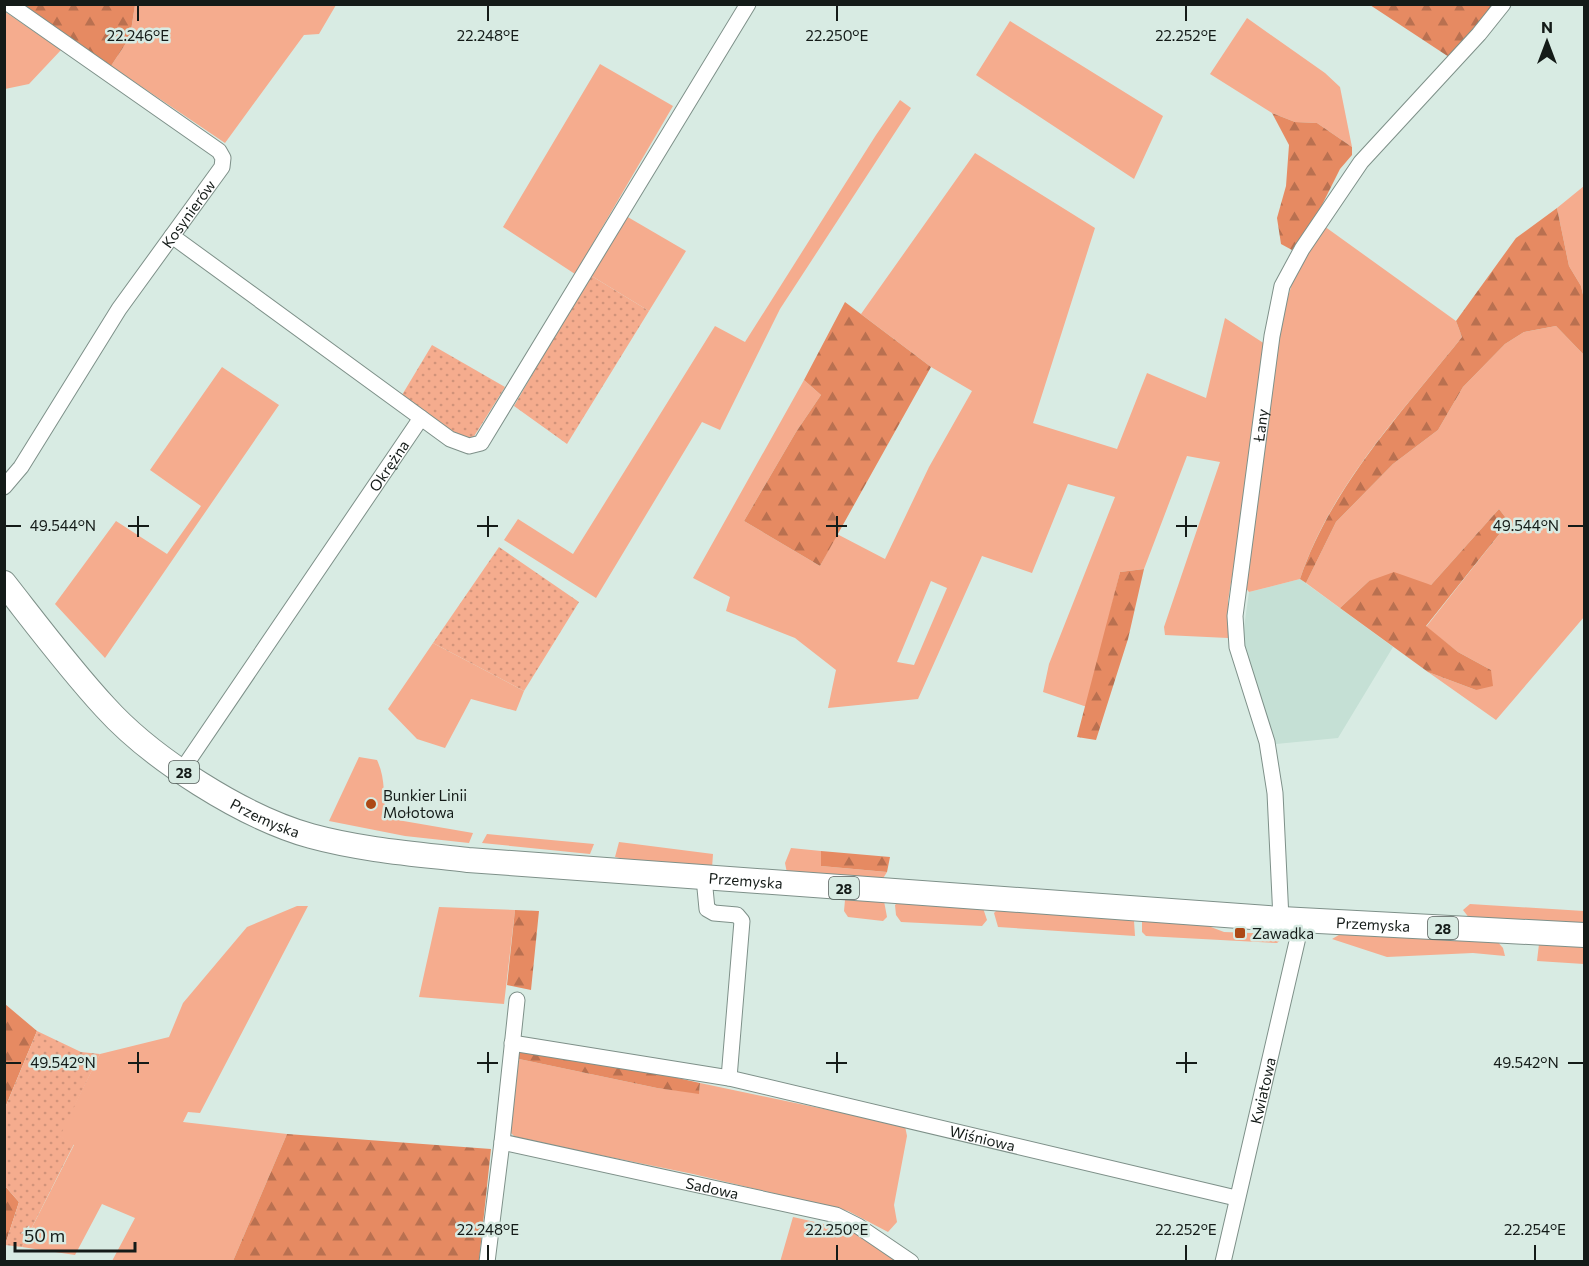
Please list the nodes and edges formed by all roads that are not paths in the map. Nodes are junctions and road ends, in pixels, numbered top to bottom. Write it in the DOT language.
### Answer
graph roads {
  1 [pos="9,4"];
  2 [pos="748,4"];
  3 [pos="1503,4"];
  4 [pos="172,236"];
  5 [pos="421,418"];
  6 [pos="4,487"];
  7 [pos="4,583"];
  8 [pos="182,770"];
  9 [pos="704,878"];
  10 [pos="1291,919"];
  11 [pos="1584,935"];
  12 [pos="517,1000"];
  13 [pos="512,1043"];
  14 [pos="729,1078"];
  15 [pos="502,1142"];
  16 [pos="1236,1198"];
  17 [pos="487,1262"];
  18 [pos="911,1262"];
  19 [pos="1222,1262"];
  1 -- 4 [label="street, Kosynierów"];
  2 -- 5 [label="street"];
  3 -- 10 [label="street, Łany"];
  4 -- 5 [label="street"];
  4 -- 6 [label="street, Kosynierów"];
  5 -- 8 [label="street, Okrężna"];
  7 -- 8 [label="main road, Przemyska / 28"];
  8 -- 9 [label="main road, Przemyska / 28"];
  9 -- 10 [label="main road, Przemyska / 28"];
  9 -- 14 [label="street"];
  10 -- 11 [label="main road, Przemyska / 28"];
  10 -- 16 [label="street, Kwiatowa"];
  12 -- 13 [label="street"];
  13 -- 14 [label="street, Wiśniowa"];
  13 -- 15 [label="street"];
  14 -- 16 [label="street, Wiśniowa"];
  15 -- 17 [label="street"];
  15 -- 18 [label="street, Sadowa"];
  16 -- 19 [label="street, Kwiatowa"];
}
